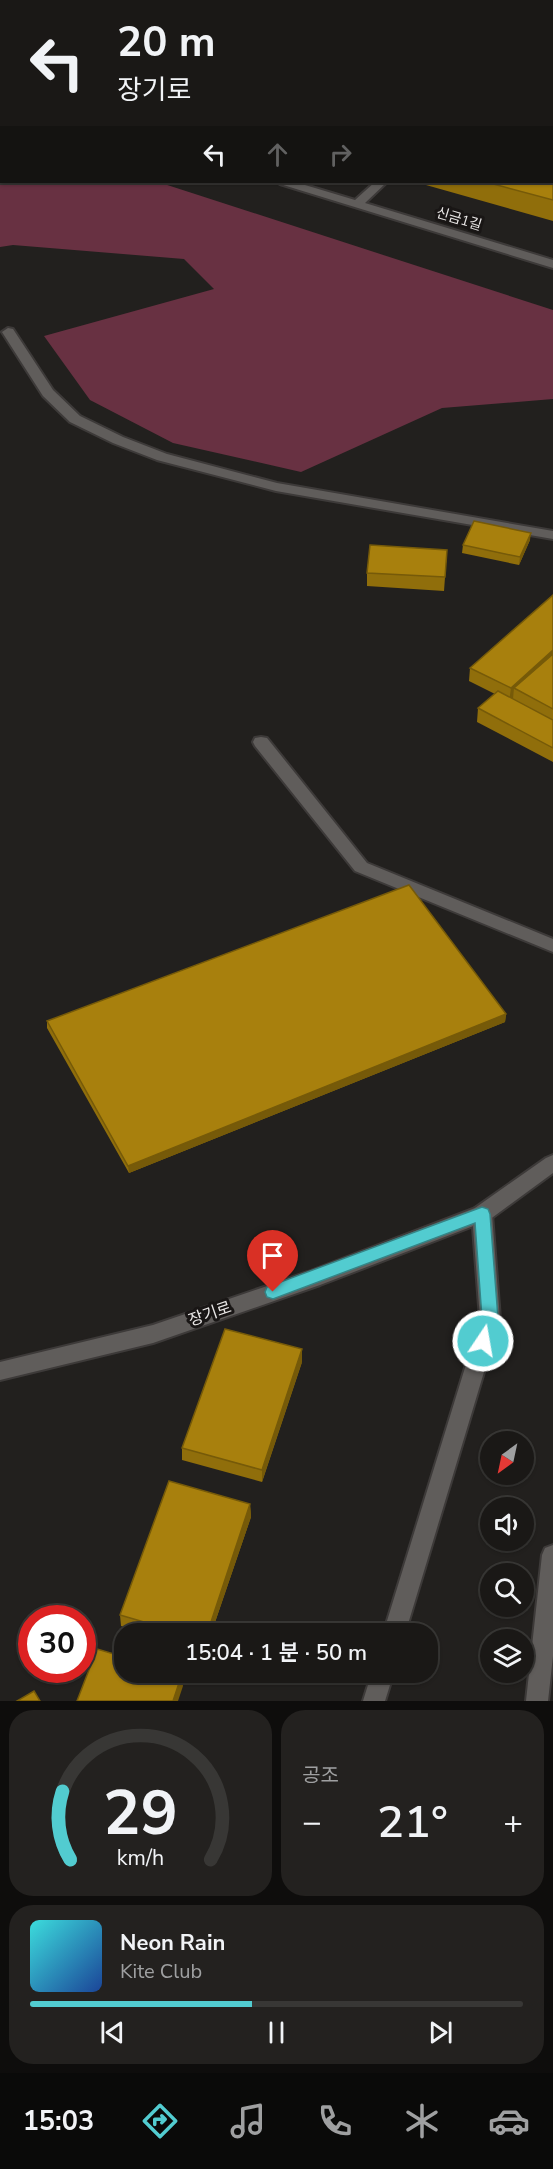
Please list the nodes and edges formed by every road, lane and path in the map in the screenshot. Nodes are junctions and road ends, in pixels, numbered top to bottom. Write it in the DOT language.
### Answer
graph roads {
  1 [pos="287,183"];
  2 [pos="380,183"];
  3 [pos="357,204"];
  4 [pos="553,264"];
  5 [pos="8,332"];
  6 [pos="553,535"];
  7 [pos="261,742"];
  8 [pos="553,946"];
  9 [pos="553,1164"];
  10 [pos="482,1214"];
  11 [pos="0,1371"];
  12 [pos="553,1555"];
  13 [pos="397,1623"];
  14 [pos="380,1683"];
  15 [pos="374,1701"];
  16 [pos="537,1701"];
  1 -- 3 [label="street, 신금1길"];
  2 -- 3 [label="street"];
  3 -- 4 [label="street, 신금1길"];
  5 -- 6 [label="street"];
  7 -- 8 [label="street"];
  9 -- 10 [label="street, 장기로"];
  10 -- 11 [label="street, 장기로"];
  10 -- 13 [label="street"];
  12 -- 16 [label="street"];
  14 -- 15 [label="street"];
}
